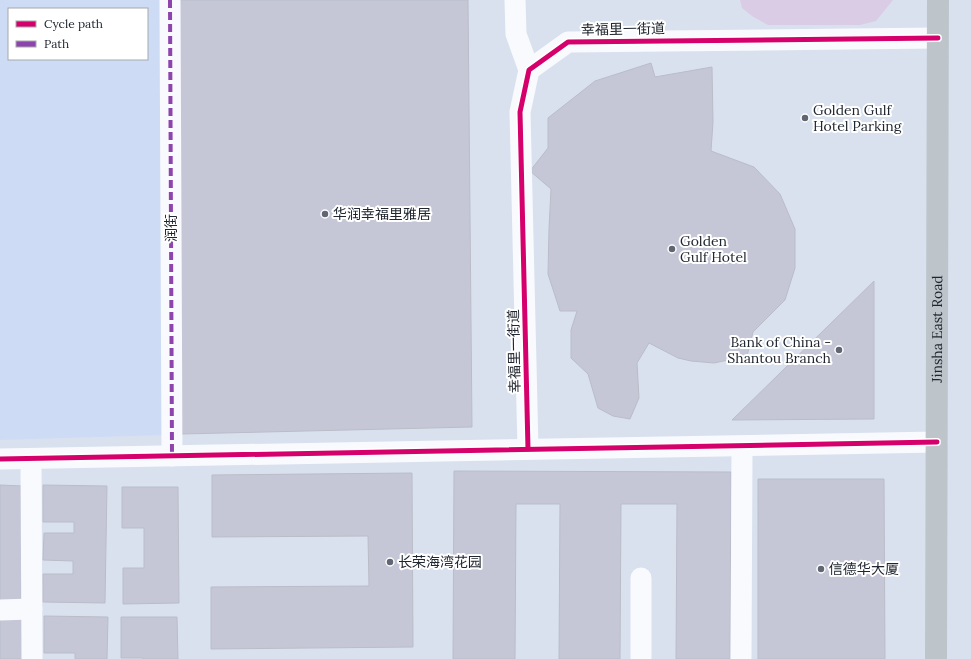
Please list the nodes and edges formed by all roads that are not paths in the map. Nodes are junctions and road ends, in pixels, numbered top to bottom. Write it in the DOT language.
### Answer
graph roads {
  1 [pos="170,0"];
  2 [pos="515,0"];
  3 [pos="938,0"];
  4 [pos="938,38"];
  5 [pos="529,70"];
  6 [pos="937,442"];
  7 [pos="742,446"];
  8 [pos="528,449"];
  9 [pos="172,456"];
  10 [pos="31,459"];
  11 [pos="0,460"];
  12 [pos="641,578"];
  13 [pos="32,609"];
  14 [pos="0,610"];
  15 [pos="32,659"];
  16 [pos="641,659"];
  17 [pos="741,659"];
  18 [pos="936,659"];
  1 -- 9 [label="street, 润街"];
  2 -- 5 [label="street"];
  3 -- 4 [label="main road, Jinsha East Road"];
  4 -- 5 [label="street, 幸福里一街道"];
  4 -- 6 [label="main road, Jinsha East Road"];
  5 -- 8 [label="street, 幸福里一街道"];
  6 -- 7 [label="street"];
  6 -- 18 [label="main road, Jinsha East Road"];
  7 -- 8 [label="street"];
  7 -- 17 [label="street"];
  8 -- 9 [label="street"];
  9 -- 10 [label="street"];
  10 -- 11 [label="street"];
  10 -- 13 [label="street"];
  12 -- 16 [label="street"];
  13 -- 14 [label="street"];
  13 -- 15 [label="street"];
}
